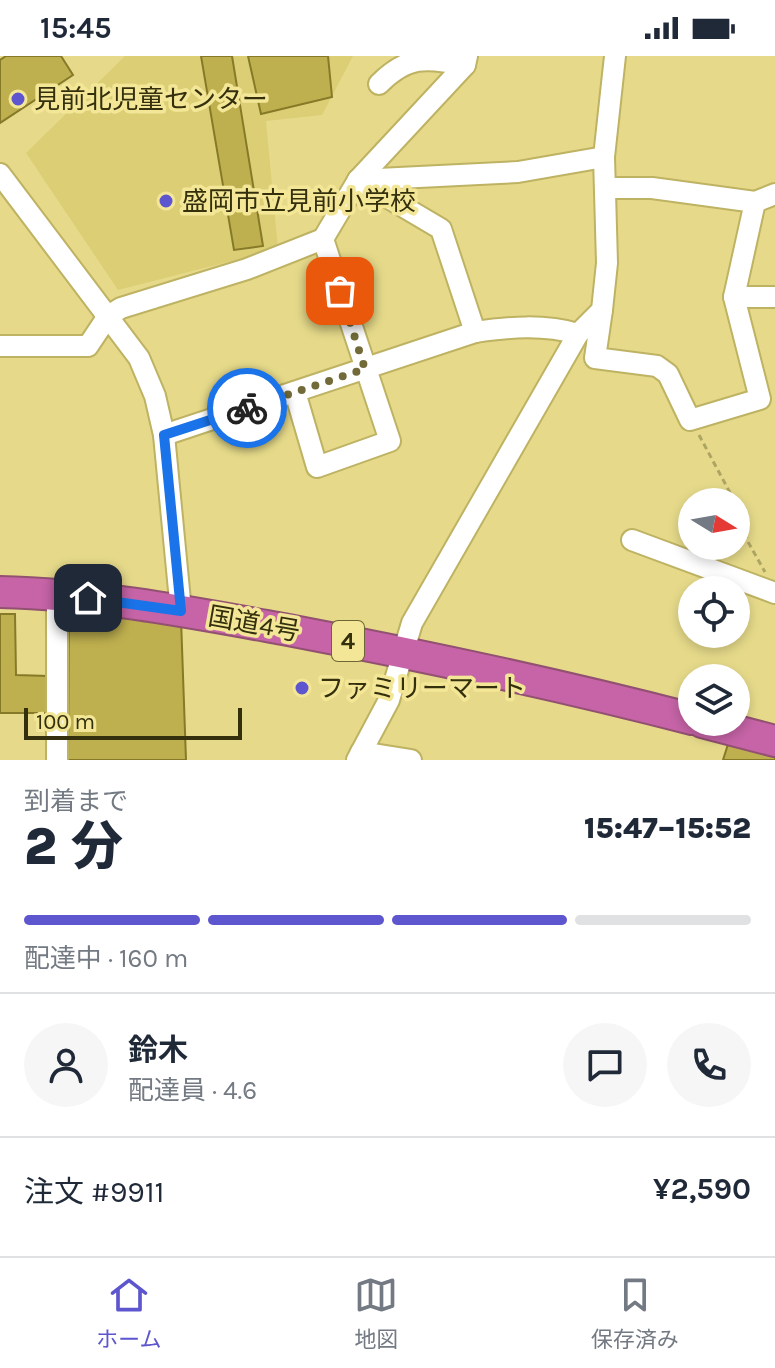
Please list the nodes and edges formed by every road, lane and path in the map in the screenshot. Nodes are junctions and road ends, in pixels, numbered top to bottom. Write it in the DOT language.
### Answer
graph roads {
  1 [pos="615,56"];
  2 [pos="466,60"];
  3 [pos="379,84"];
  4 [pos="604,157"];
  5 [pos="0,174"];
  6 [pos="358,180"];
  7 [pos="606,188"];
  8 [pos="775,194"];
  9 [pos="755,202"];
  10 [pos="323,239"];
  11 [pos="734,297"];
  12 [pos="775,297"];
  13 [pos="602,310"];
  14 [pos="108,316"];
  15 [pos="475,332"];
  16 [pos="578,334"];
  17 [pos="0,346"];
  18 [pos="365,369"];
  19 [pos="295,392"];
  20 [pos="690,420"];
  21 [pos="164,435"];
  22 [pos="728,488"];
  23 [pos="632,540"];
  24 [pos="750,546"];
  25 [pos="0,574"];
  26 [pos="772,585"];
  27 [pos="0,592"];
  28 [pos="57,593"];
  29 [pos="181,602"];
  30 [pos="406,644"];
  31 [pos="678,697"];
  32 [pos="678,715"];
  33 [pos="750,715"];
  34 [pos="775,721"];
  35 [pos="750,734"];
  36 [pos="775,741"];
  37 [pos="359,756"];
  38 [pos="57,760"];
  39 [pos="411,760"];
  1 -- 4 [label="street"];
  2 -- 3 [label="street"];
  2 -- 6 [label="street"];
  4 -- 6 [label="street"];
  4 -- 7 [label="street"];
  5 -- 14 [label="street"];
  6 -- 10 [label="street"];
  6 -- 15 [label="street"];
  7 -- 9 [label="street"];
  7 -- 13 [label="street"];
  8 -- 9 [label="street"];
  9 -- 11 [label="street"];
  10 -- 14 [label="street"];
  10 -- 18 [label="street"];
  11 -- 12 [label="street"];
  11 -- 20 [label="street"];
  13 -- 16 [label="street"];
  13 -- 20 [label="street"];
  14 -- 17 [label="street"];
  14 -- 21 [label="street"];
  15 -- 16 [label="street"];
  15 -- 18 [label="street"];
  16 -- 30 [label="street"];
  18 -- 19 [label="street"];
  18 -- 19 [label="street"];
  19 -- 21 [label="street"];
  20 -- 22 [label="path"];
  21 -- 29 [label="street"];
  23 -- 26 [label="street"];
  24 -- 26 [label="path"];
  25 -- 29 [label="highway, 国道4号 / 4"];
  27 -- 28 [label="highway, 国道4号 / 4"];
  28 -- 29 [label="highway, 国道4号 / 4"];
  28 -- 38 [label="street"];
  29 -- 30 [label="highway, 国道4号 / 4"];
  30 -- 31 [label="highway, 国道4号 / 4"];
  30 -- 32 [label="highway, 国道4号 / 4"];
  30 -- 37 [label="street"];
  33 -- 34 [label="highway"];
  35 -- 36 [label="highway"];
  37 -- 39 [label="street"];
}
